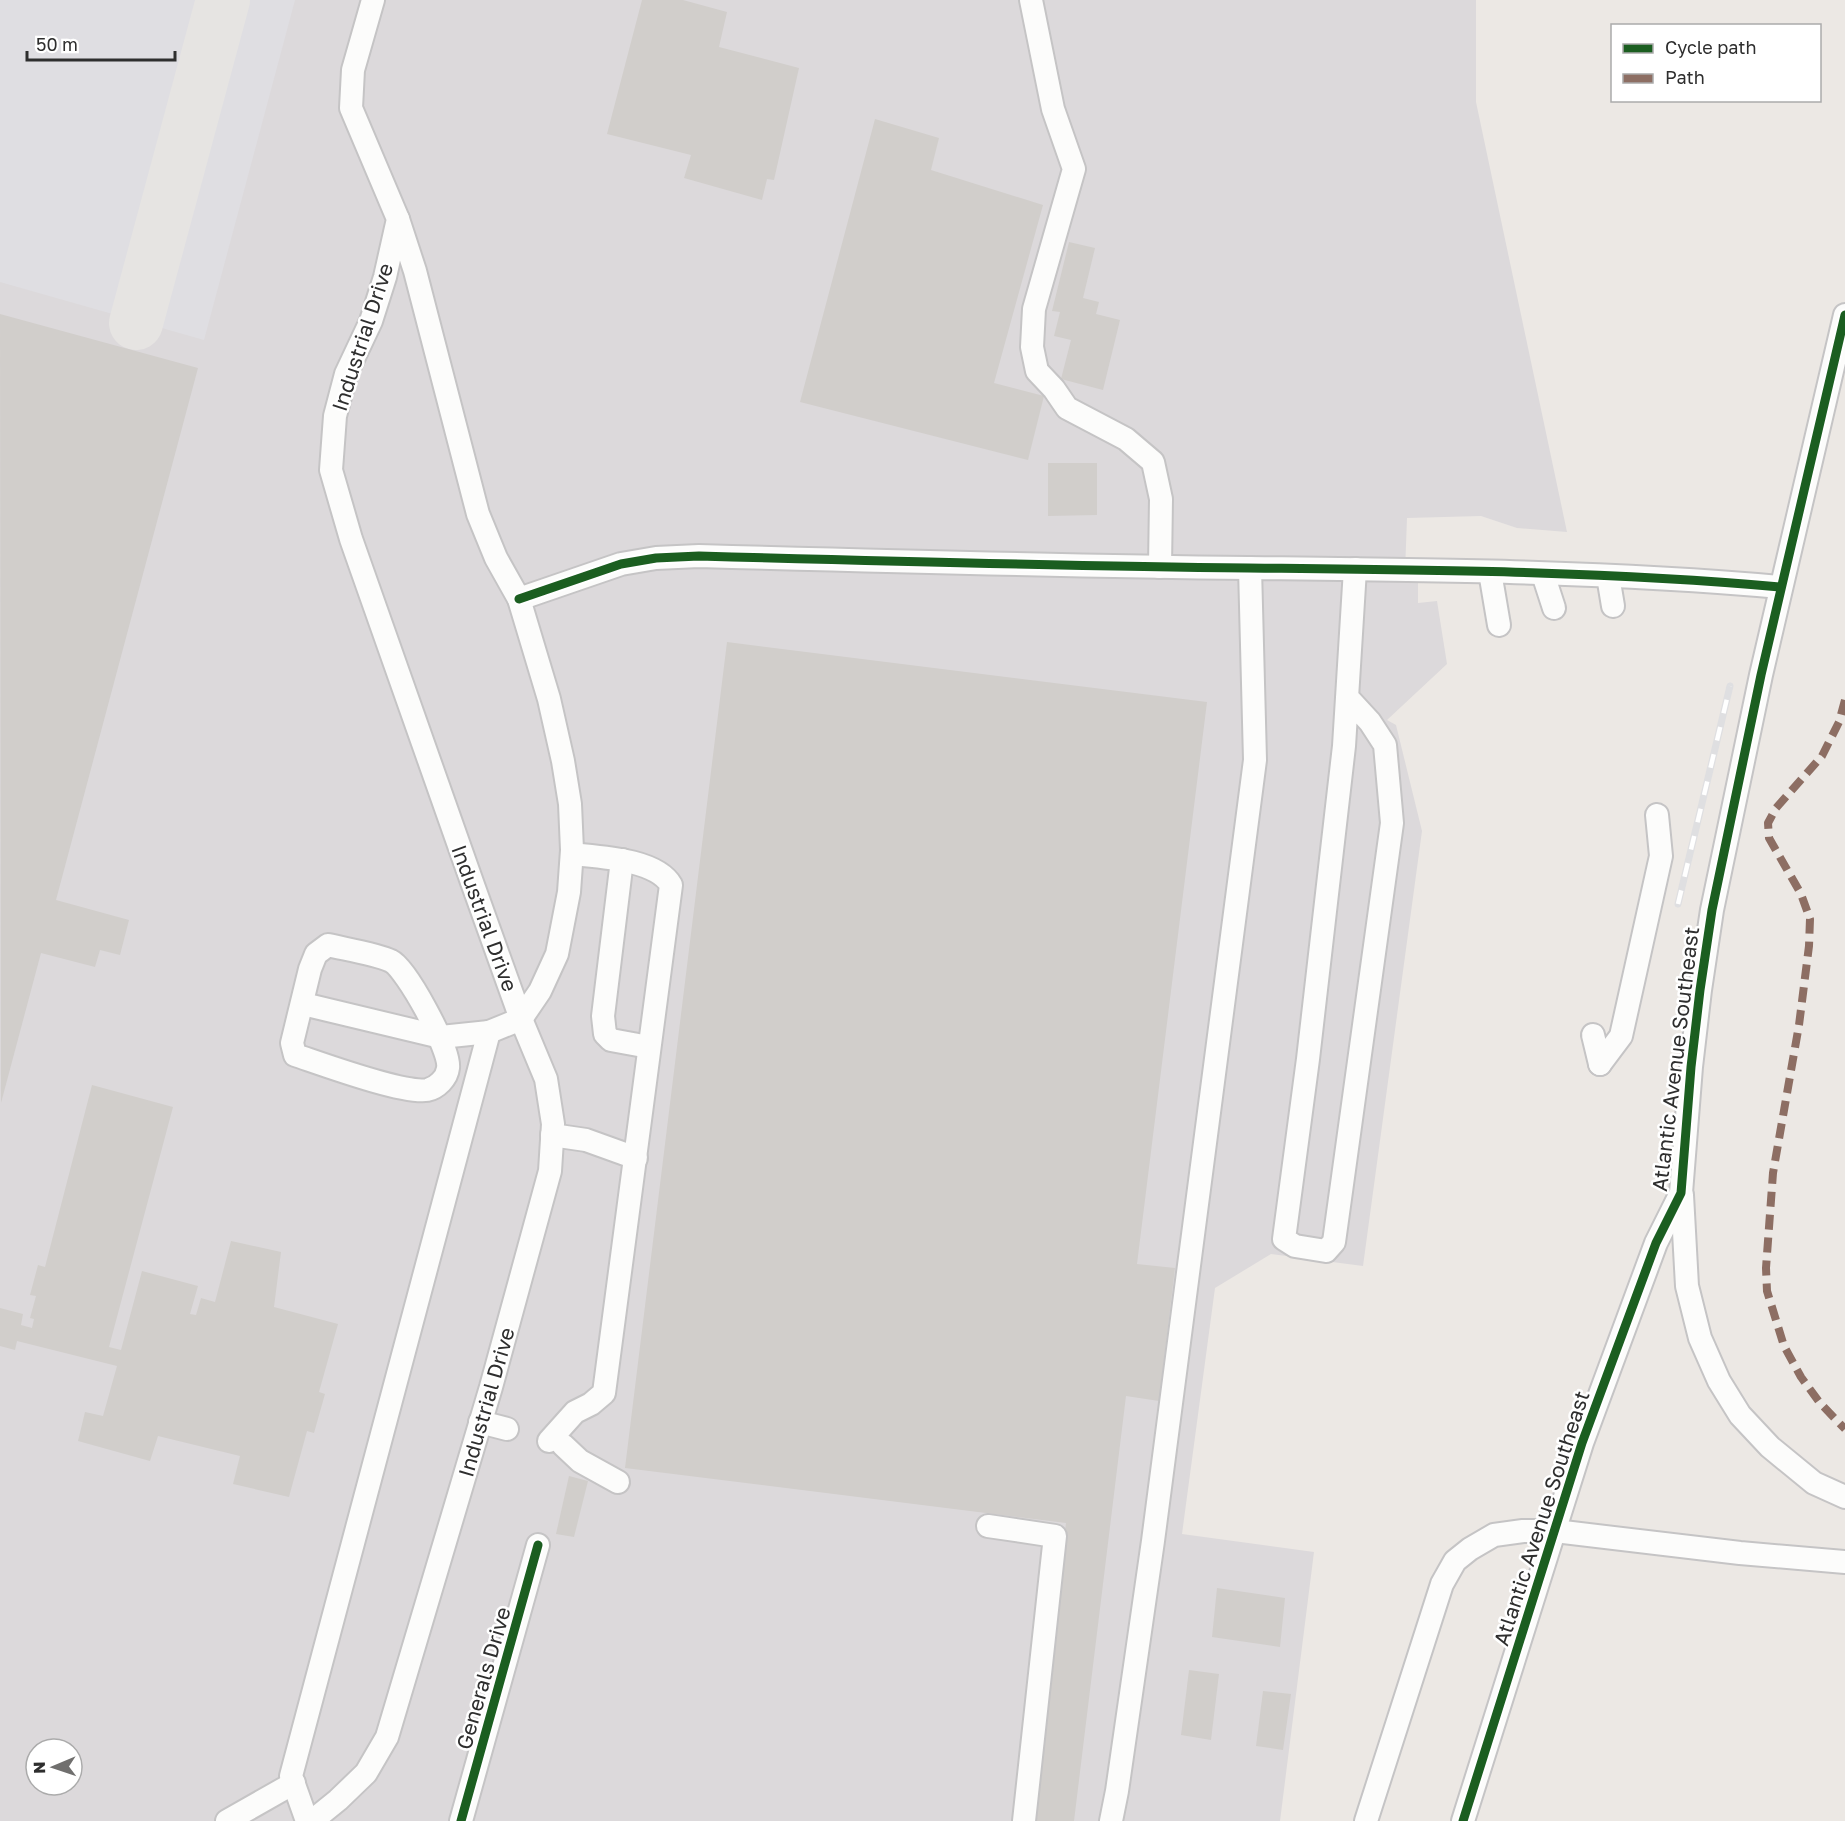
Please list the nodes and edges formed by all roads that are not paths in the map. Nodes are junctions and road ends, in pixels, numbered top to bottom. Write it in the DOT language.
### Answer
graph roads {
  1 [pos="373,0"];
  2 [pos="1030,0"];
  3 [pos="398,219"];
  4 [pos="1845,315"];
  5 [pos="1160,567"];
  6 [pos="1250,568"];
  7 [pos="1355,569"];
  8 [pos="1490,572"];
  9 [pos="1543,574"];
  10 [pos="1608,576"];
  11 [pos="1780,587"];
  12 [pos="519,599"];
  13 [pos="1613,606"];
  14 [pos="1554,609"];
  15 [pos="1499,625"];
  16 [pos="1347,697"];
  17 [pos="1657,815"];
  18 [pos="572,854"];
  19 [pos="622,860"];
  20 [pos="303,1004"];
  21 [pos="521,1019"];
  22 [pos="489,1032"];
  23 [pos="1593,1035"];
  24 [pos="441,1037"];
  25 [pos="650,1047"];
  26 [pos="552,1135"];
  27 [pos="636,1158"];
  28 [pos="1682,1193"];
  29 [pos="480,1422"];
  30 [pos="507,1429"];
  31 [pos="618,1482"];
  32 [pos="1845,1497"];
  33 [pos="988,1526"];
  34 [pos="1555,1531"];
  35 [pos="538,1545"];
  36 [pos="1845,1562"];
  37 [pos="294,1784"];
  38 [pos="227,1821"];
  39 [pos="310,1821"];
  40 [pos="461,1821"];
  41 [pos="1024,1821"];
  42 [pos="1111,1821"];
  43 [pos="1366,1821"];
  44 [pos="1463,1821"];
  1 -- 3 [label="street"];
  2 -- 5 [label="street"];
  3 -- 12 [label="street"];
  3 -- 21 [label="street, Industrial Drive"];
  4 -- 11 [label="street, Atlantic Avenue Southeast"];
  5 -- 6 [label="street"];
  5 -- 12 [label="street"];
  6 -- 7 [label="street"];
  6 -- 42 [label="street"];
  7 -- 8 [label="street"];
  7 -- 16 [label="street"];
  8 -- 9 [label="street"];
  8 -- 15 [label="street"];
  9 -- 10 [label="street"];
  9 -- 14 [label="street"];
  10 -- 11 [label="street"];
  10 -- 13 [label="street"];
  11 -- 28 [label="street, Atlantic Avenue Southeast"];
  12 -- 18 [label="street"];
  16 -- 16 [label="street"];
  17 -- 23 [label="street"];
  18 -- 19 [label="street"];
  18 -- 21 [label="street"];
  19 -- 25 [label="street"];
  19 -- 25 [label="street"];
  20 -- 24 [label="street"];
  20 -- 24 [label="street"];
  20 -- 24 [label="street"];
  21 -- 22 [label="street"];
  21 -- 26 [label="street, Industrial Drive"];
  22 -- 24 [label="street"];
  22 -- 37 [label="street"];
  25 -- 27 [label="street"];
  26 -- 27 [label="street"];
  26 -- 29 [label="street, Industrial Drive"];
  27 -- 31 [label="street"];
  28 -- 32 [label="street"];
  28 -- 34 [label="street, Atlantic Avenue Southeast"];
  29 -- 30 [label="street"];
  29 -- 39 [label="street, Industrial Drive"];
  33 -- 41 [label="street"];
  34 -- 36 [label="street"];
  34 -- 43 [label="street"];
  34 -- 44 [label="street, Atlantic Avenue Southeast"];
  35 -- 40 [label="street, Generals Drive"];
  37 -- 38 [label="street"];
  37 -- 39 [label="street"];
}
